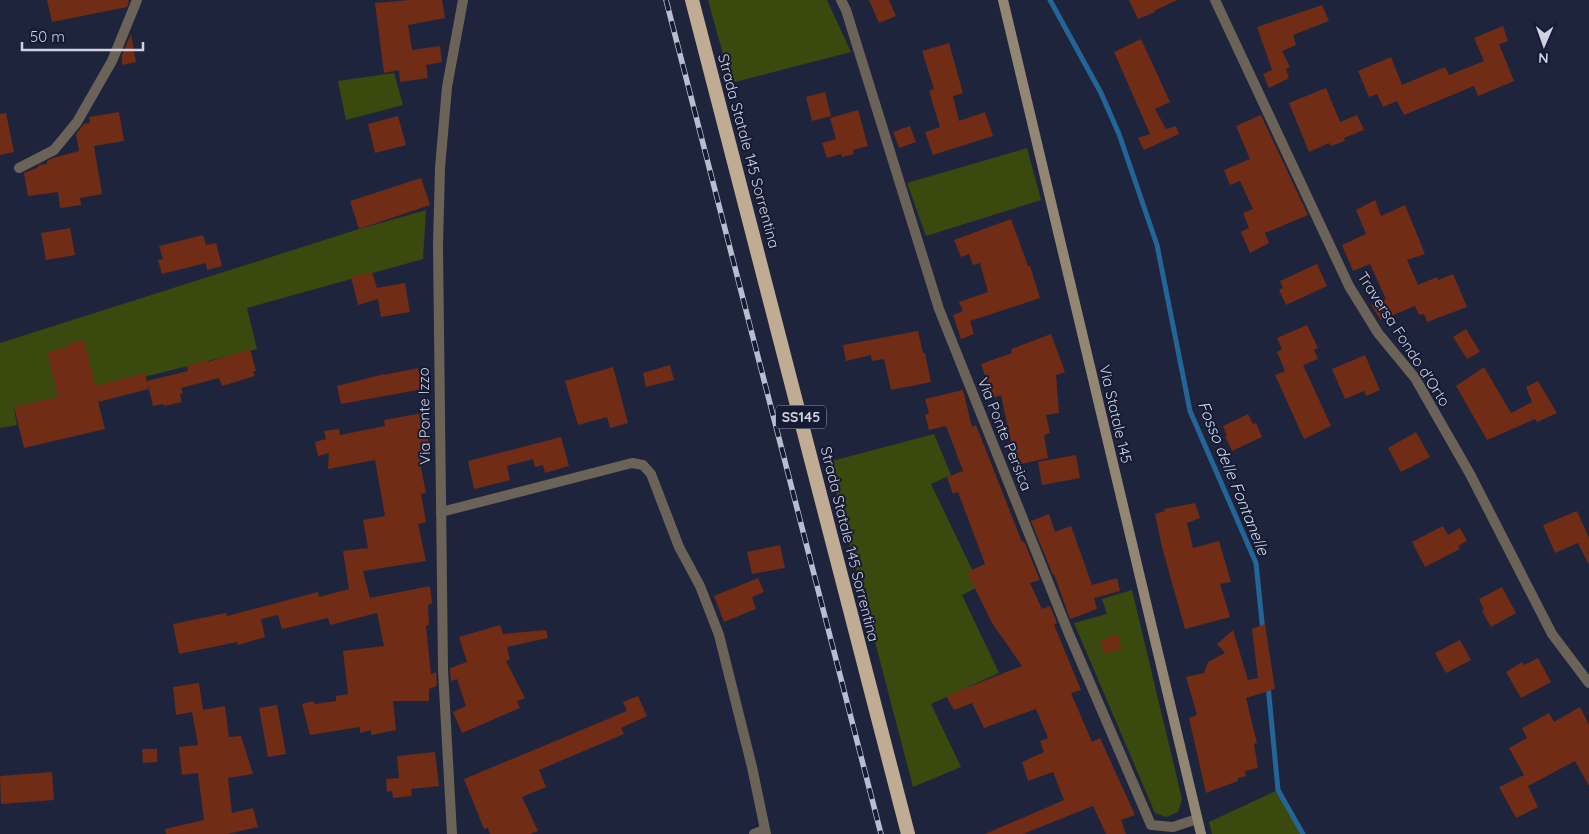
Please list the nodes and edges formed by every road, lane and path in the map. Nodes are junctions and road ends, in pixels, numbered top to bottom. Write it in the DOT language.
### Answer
graph roads {
  1 [pos="137,0"];
  2 [pos="463,0"];
  3 [pos="692,0"];
  4 [pos="841,0"];
  5 [pos="1003,0"];
  6 [pos="1215,0"];
  7 [pos="19,168"];
  8 [pos="441,512"];
  9 [pos="1589,683"];
  10 [pos="1197,819"];
  11 [pos="765,832"];
  12 [pos="452,834"];
  13 [pos="754,834"];
  14 [pos="908,834"];
  15 [pos="1201,834"];
  1 -- 7 [label="street"];
  2 -- 8 [label="street, Via Ponte Izzo"];
  3 -- 14 [label="highway, Strada Statale 145 Sorrentina / SS145"];
  4 -- 10 [label="street, Via Ponte Persica"];
  5 -- 10 [label="main road, Via Statale 145"];
  6 -- 9 [label="street, Traversa Fondo d'Orto"];
  8 -- 11 [label="street"];
  8 -- 12 [label="street, Via Ponte Izzo"];
  10 -- 15 [label="main road, Via Statale 145"];
  11 -- 13 [label="street"];
}
